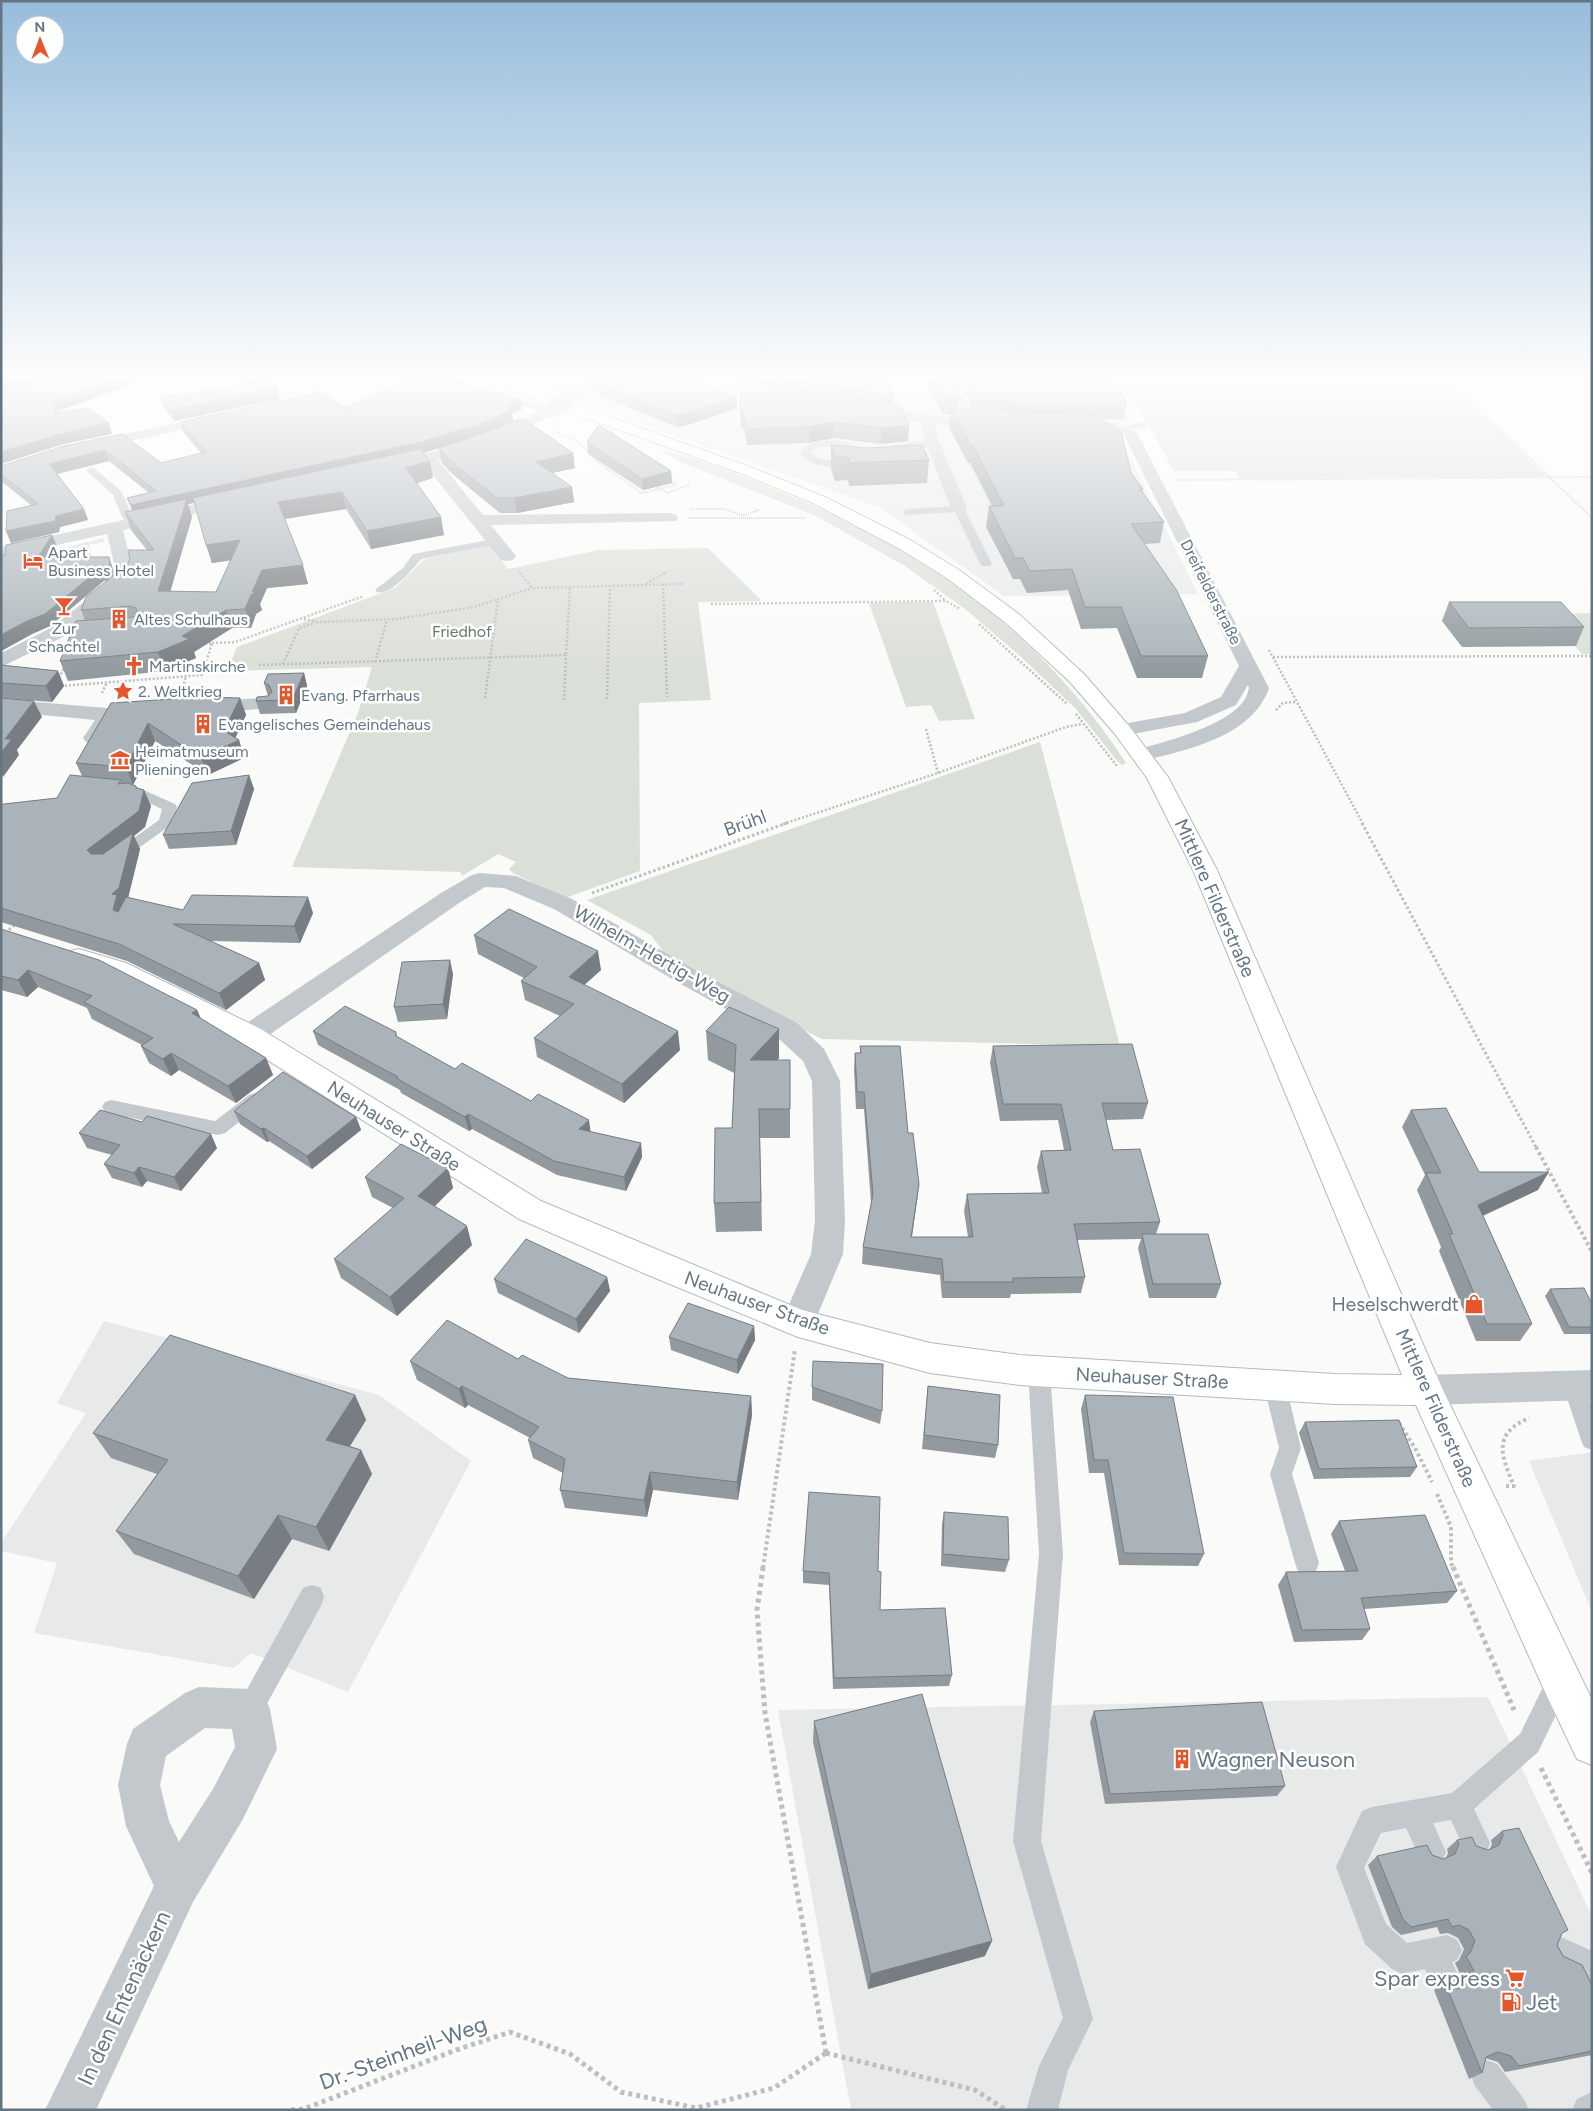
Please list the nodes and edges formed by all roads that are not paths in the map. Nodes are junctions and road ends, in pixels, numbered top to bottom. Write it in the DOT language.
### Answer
graph roads {
  1 [pos="101,479"];
  2 [pos="444,479"];
  3 [pos="766,479"];
  4 [pos="945,479"];
  5 [pos="1154,479"];
  6 [pos="247,497"];
  7 [pos="959,509"];
  8 [pos="907,512"];
  9 [pos="670,518"];
  10 [pos="476,520"];
  11 [pos="133,523"];
  12 [pos="114,528"];
  13 [pos="494,542"];
  14 [pos="1,552"];
  15 [pos="507,556"];
  16 [pos="986,564"];
  17 [pos="381,590"];
  18 [pos="69,635"];
  19 [pos="50,637"];
  20 [pos="1,661"];
  21 [pos="1249,666"];
  22 [pos="265,704"];
  23 [pos="1,705"];
  24 [pos="177,709"];
  25 [pos="1122,730"];
  26 [pos="92,740"];
  27 [pos="1130,761"];
  28 [pos="113,789"];
  29 [pos="104,866"];
  30 [pos="12,928"];
  31 [pos="249,1035"];
  32 [pos="269,1089"];
  33 [pos="111,1106"];
  34 [pos="798,1323"];
  35 [pos="1039,1371"];
  36 [pos="1275,1386"];
  37 [pos="1583,1386"];
  38 [pos="1426,1390"];
  39 [pos="1592,1440"];
  40 [pos="1307,1563"];
  41 [pos="312,1597"];
  42 [pos="1560,1680"];
  43 [pos="250,1709"];
  44 [pos="1592,1744"];
  45 [pos="1458,1805"];
  46 [pos="1414,1814"];
  47 [pos="1476,1843"];
  48 [pos="1432,1852"];
  49 [pos="177,1886"];
  50 [pos="1562,1952"];
  51 [pos="1592,1966"];
  52 [pos="1445,1980"];
  53 [pos="1486,2075"];
  54 [pos="1592,2108"];
  55 [pos="70,2110"];
  56 [pos="1042,2110"];
  57 [pos="1513,2110"];
  58 [pos="1588,2110"];
  1 -- 11 [label="lane"];
  2 -- 10 [label="street"];
  3 -- 25 [label="main road, Mittlere Filderstraße"];
  4 -- 7 [label="street"];
  5 -- 21 [label="street, Dreifelderstraße"];
  6 -- 11 [label="street"];
  7 -- 8 [label="lane"];
  7 -- 16 [label="lane"];
  9 -- 10 [label="street"];
  10 -- 13 [label="street"];
  11 -- 12 [label="street"];
  12 -- 14 [label="street"];
  12 -- 19 [label="street"];
  13 -- 15 [label="street"];
  13 -- 17 [label="lane"];
  18 -- 19 [label="lane"];
  19 -- 20 [label="street"];
  21 -- 25 [label="street, Dreifelderstraße"];
  21 -- 27 [label="street, Dreifelderstraße"];
  22 -- 24 [label="street"];
  23 -- 26 [label="street"];
  25 -- 27 [label="main road, Mittlere Filderstraße"];
  27 -- 38 [label="main road, Mittlere Filderstraße"];
  28 -- 29 [label="lane"];
  30 -- 31 [label="main road, Neuhauser Straße"];
  31 -- 34 [label="main road, Neuhauser Straße"];
  31 -- 34 [label="street, Wilhelm-Hertig-Weg"];
  32 -- 33 [label="lane"];
  34 -- 35 [label="main road, Neuhauser Straße"];
  35 -- 36 [label="main road, Neuhauser Straße"];
  35 -- 56 [label="lane"];
  36 -- 38 [label="main road, Neuhauser Straße"];
  36 -- 40 [label="lane"];
  37 -- 38 [label="street, Neuhauser Straße"];
  37 -- 39 [label="lane"];
  38 -- 42 [label="main road, Mittlere Filderstraße"];
  41 -- 43 [label="lane"];
  42 -- 44 [label="main road, Mittlere Filderstraße"];
  42 -- 45 [label="lane"];
  43 -- 49 [label="street, In den Entenäckern"];
  43 -- 49 [label="street"];
  45 -- 46 [label="lane"];
  45 -- 47 [label="lane"];
  46 -- 48 [label="lane"];
  46 -- 52 [label="lane"];
  49 -- 55 [label="street, In den Entenäckern"];
  50 -- 51 [label="lane"];
  53 -- 57 [label="lane"];
  54 -- 58 [label="lane"];
}
